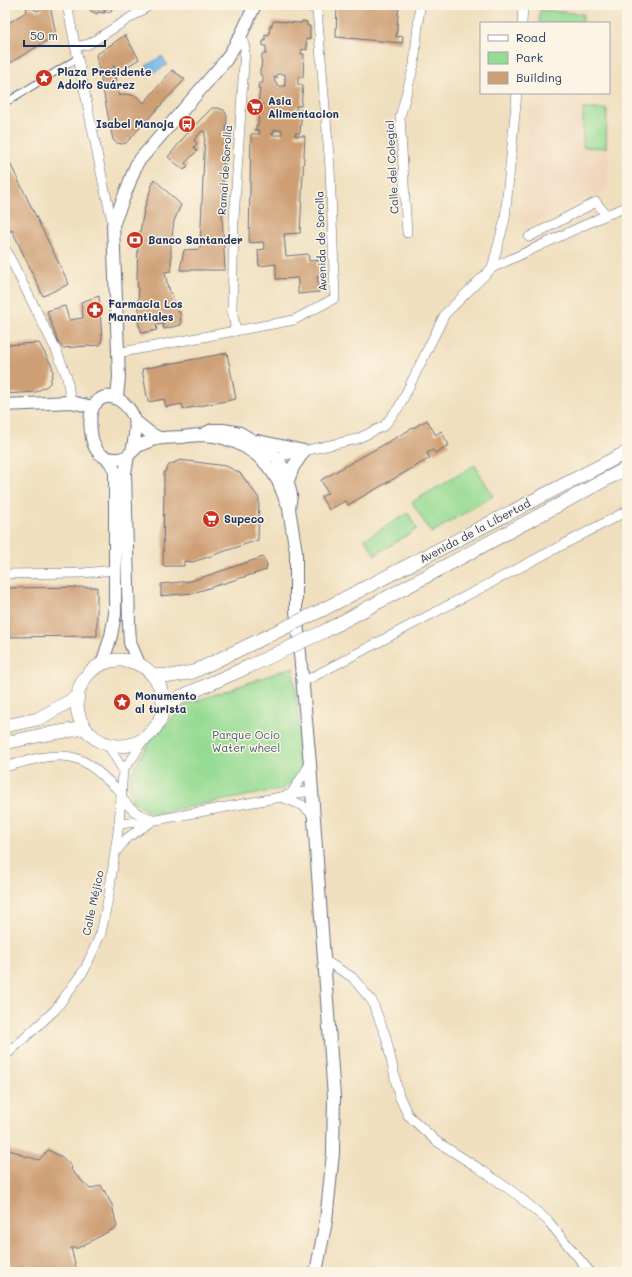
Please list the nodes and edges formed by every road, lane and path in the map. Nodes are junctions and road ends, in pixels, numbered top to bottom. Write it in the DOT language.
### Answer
graph roads {
  1 [pos="67,5"];
  2 [pos="150,5"];
  3 [pos="254,5"];
  4 [pos="306,5"];
  5 [pos="420,5"];
  6 [pos="523,5"];
  7 [pos="318,7"];
  8 [pos="522,22"];
  9 [pos="241,35"];
  10 [pos="75,47"];
  11 [pos="78,58"];
  12 [pos="517,94"];
  13 [pos="6,100"];
  14 [pos="627,207"];
  15 [pos="606,215"];
  16 [pos="114,225"];
  17 [pos="408,233"];
  18 [pos="529,238"];
  19 [pos="5,248"];
  20 [pos="492,268"];
  21 [pos="236,331"];
  22 [pos="117,353"];
  23 [pos="116,398"];
  24 [pos="71,402"];
  25 [pos="5,405"];
  26 [pos="93,408"];
  27 [pos="135,421"];
  28 [pos="202,435"];
  29 [pos="159,438"];
  30 [pos="228,439"];
  31 [pos="252,440"];
  32 [pos="304,451"];
  33 [pos="627,452"];
  34 [pos="130,453"];
  35 [pos="105,457"];
  36 [pos="277,458"];
  37 [pos="627,468"];
  38 [pos="284,484"];
  39 [pos="627,511"];
  40 [pos="114,570"];
  41 [pos="5,574"];
  42 [pos="102,664"];
  43 [pos="139,664"];
  44 [pos="154,675"];
  45 [pos="304,682"];
  46 [pos="77,698"];
  47 [pos="164,710"];
  48 [pos="5,726"];
  49 [pos="85,728"];
  50 [pos="142,741"];
  51 [pos="5,743"];
  52 [pos="108,745"];
  53 [pos="310,764"];
  54 [pos="5,767"];
  55 [pos="123,770"];
  56 [pos="312,791"];
  57 [pos="291,794"];
  58 [pos="121,795"];
  59 [pos="281,797"];
  60 [pos="314,816"];
  61 [pos="154,820"];
  62 [pos="119,824"];
  63 [pos="115,853"];
  64 [pos="324,960"];
  65 [pos="5,1056"];
  66 [pos="316,1272"];
  67 [pos="590,1272"];
  1 -- 10 [label="street"];
  2 -- 10 [label="street"];
  3 -- 9 [label="main road"];
  4 -- 7 [label="street"];
  5 -- 17 [label="street, Calle del Colegial"];
  6 -- 8 [label="street"];
  7 -- 21 [label="street, Avenida de Sorolla"];
  9 -- 16 [label="main road"];
  9 -- 21 [label="street, Ramal de Sorolla"];
  10 -- 11 [label="street"];
  11 -- 13 [label="street"];
  11 -- 16 [label="street"];
  12 -- 20 [label="street"];
  14 -- 15 [label="street"];
  15 -- 18 [label="street"];
  15 -- 20 [label="street"];
  16 -- 22 [label="main road"];
  19 -- 24 [label="street"];
  20 -- 32 [label="street"];
  21 -- 22 [label="street, Avenida de Sorolla"];
  22 -- 23 [label="main road"];
  23 -- 26 [label="main road"];
  23 -- 27 [label="main road"];
  24 -- 25 [label="main road"];
  24 -- 26 [label="main road"];
  26 -- 35 [label="main road"];
  27 -- 29 [label="main road"];
  27 -- 34 [label="main road"];
  28 -- 29 [label="main road"];
  28 -- 30 [label="main road"];
  28 -- 31 [label="main road"];
  29 -- 34 [label="main road"];
  30 -- 36 [label="main road"];
  30 -- 38 [label="main road"];
  31 -- 32 [label="main road"];
  31 -- 36 [label="main road"];
  32 -- 36 [label="street"];
  32 -- 38 [label="main road"];
  33 -- 44 [label="main road, Avenida de la Libertad, bridge"];
  34 -- 35 [label="main road"];
  34 -- 43 [label="main road"];
  35 -- 40 [label="main road"];
  36 -- 38 [label="main road"];
  37 -- 47 [label="main road, Avenida de la Libertad, bridge"];
  38 -- 45 [label="main road"];
  39 -- 45 [label="street"];
  40 -- 41 [label="street"];
  40 -- 42 [label="main road"];
  42 -- 43 [label="main road"];
  42 -- 46 [label="main road"];
  43 -- 44 [label="main road"];
  44 -- 47 [label="main road"];
  45 -- 53 [label="main road"];
  46 -- 48 [label="main road"];
  46 -- 49 [label="main road"];
  47 -- 50 [label="main road"];
  49 -- 51 [label="main road"];
  49 -- 52 [label="main road"];
  50 -- 52 [label="main road"];
  50 -- 55 [label="street"];
  52 -- 55 [label="street"];
  53 -- 56 [label="main road"];
  53 -- 57 [label="street"];
  54 -- 58 [label="street"];
  55 -- 58 [label="street, Calle Méjico"];
  56 -- 57 [label="street"];
  56 -- 60 [label="main road"];
  57 -- 59 [label="street"];
  58 -- 61 [label="street"];
  58 -- 62 [label="street, Calle Méjico"];
  59 -- 60 [label="street"];
  59 -- 61 [label="street"];
  60 -- 64 [label="main road"];
  61 -- 62 [label="street"];
  61 -- 63 [label="street"];
  62 -- 63 [label="street, Calle Méjico"];
  63 -- 65 [label="street, Calle Méjico"];
  64 -- 66 [label="main road"];
  64 -- 67 [label="street"];
}
